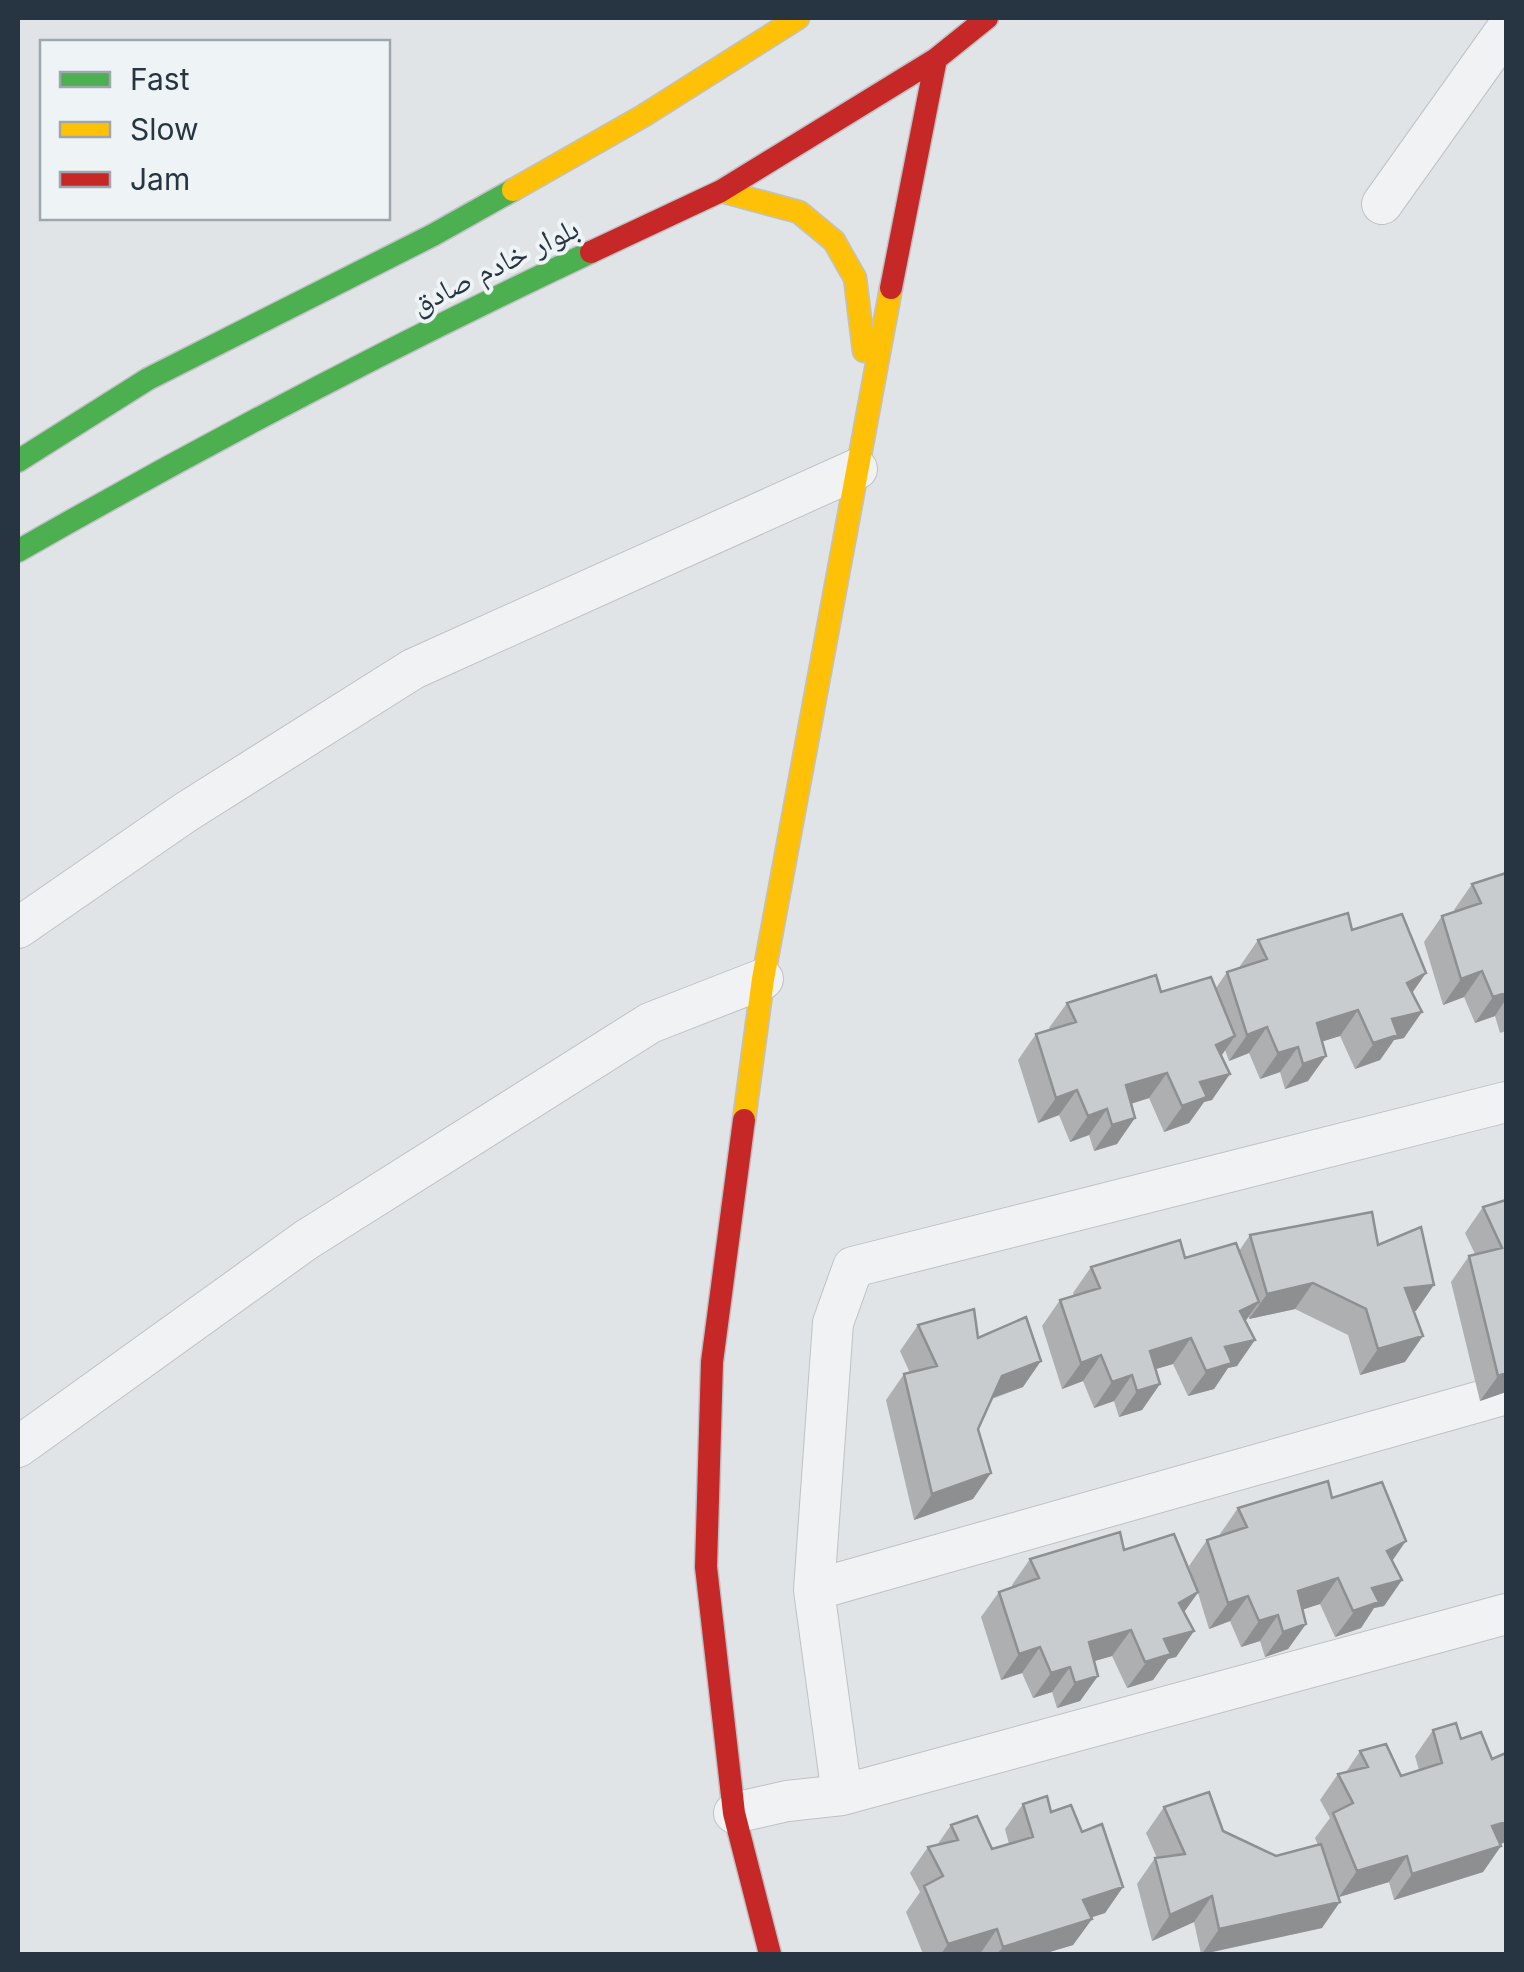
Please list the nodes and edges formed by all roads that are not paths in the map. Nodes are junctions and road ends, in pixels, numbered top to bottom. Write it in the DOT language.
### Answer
graph roads {
  1 [pos="798,18"];
  2 [pos="987,18"];
  3 [pos="1506,30"];
  4 [pos="936,59"];
  5 [pos="721,191"];
  6 [pos="1382,204"];
  7 [pos="864,424"];
  8 [pos="18,460"];
  9 [pos="856,469"];
  10 [pos="18,551"];
  11 [pos="18,928"];
  12 [pos="763,980"];
  13 [pos="1506,1102"];
  14 [pos="1506,1394"];
  15 [pos="18,1446"];
  16 [pos="814,1590"];
  17 [pos="1506,1614"];
  18 [pos="842,1796"];
  19 [pos="734,1813"];
  20 [pos="770,1954"];
  1 -- 8 [label="street, بلوار خادم صادق"];
  2 -- 4 [label="street, بلوار خادم صادق"];
  3 -- 6 [label="street"];
  4 -- 5 [label="street, بلوار خادم صادق"];
  4 -- 7 [label="street"];
  5 -- 7 [label="street"];
  5 -- 10 [label="street, بلوار خادم صادق"];
  7 -- 9 [label="street"];
  9 -- 11 [label="street"];
  9 -- 12 [label="street"];
  12 -- 15 [label="street"];
  12 -- 19 [label="street"];
  13 -- 16 [label="street"];
  14 -- 16 [label="street"];
  16 -- 18 [label="street"];
  17 -- 18 [label="street"];
  18 -- 19 [label="street"];
  19 -- 20 [label="street"];
}
